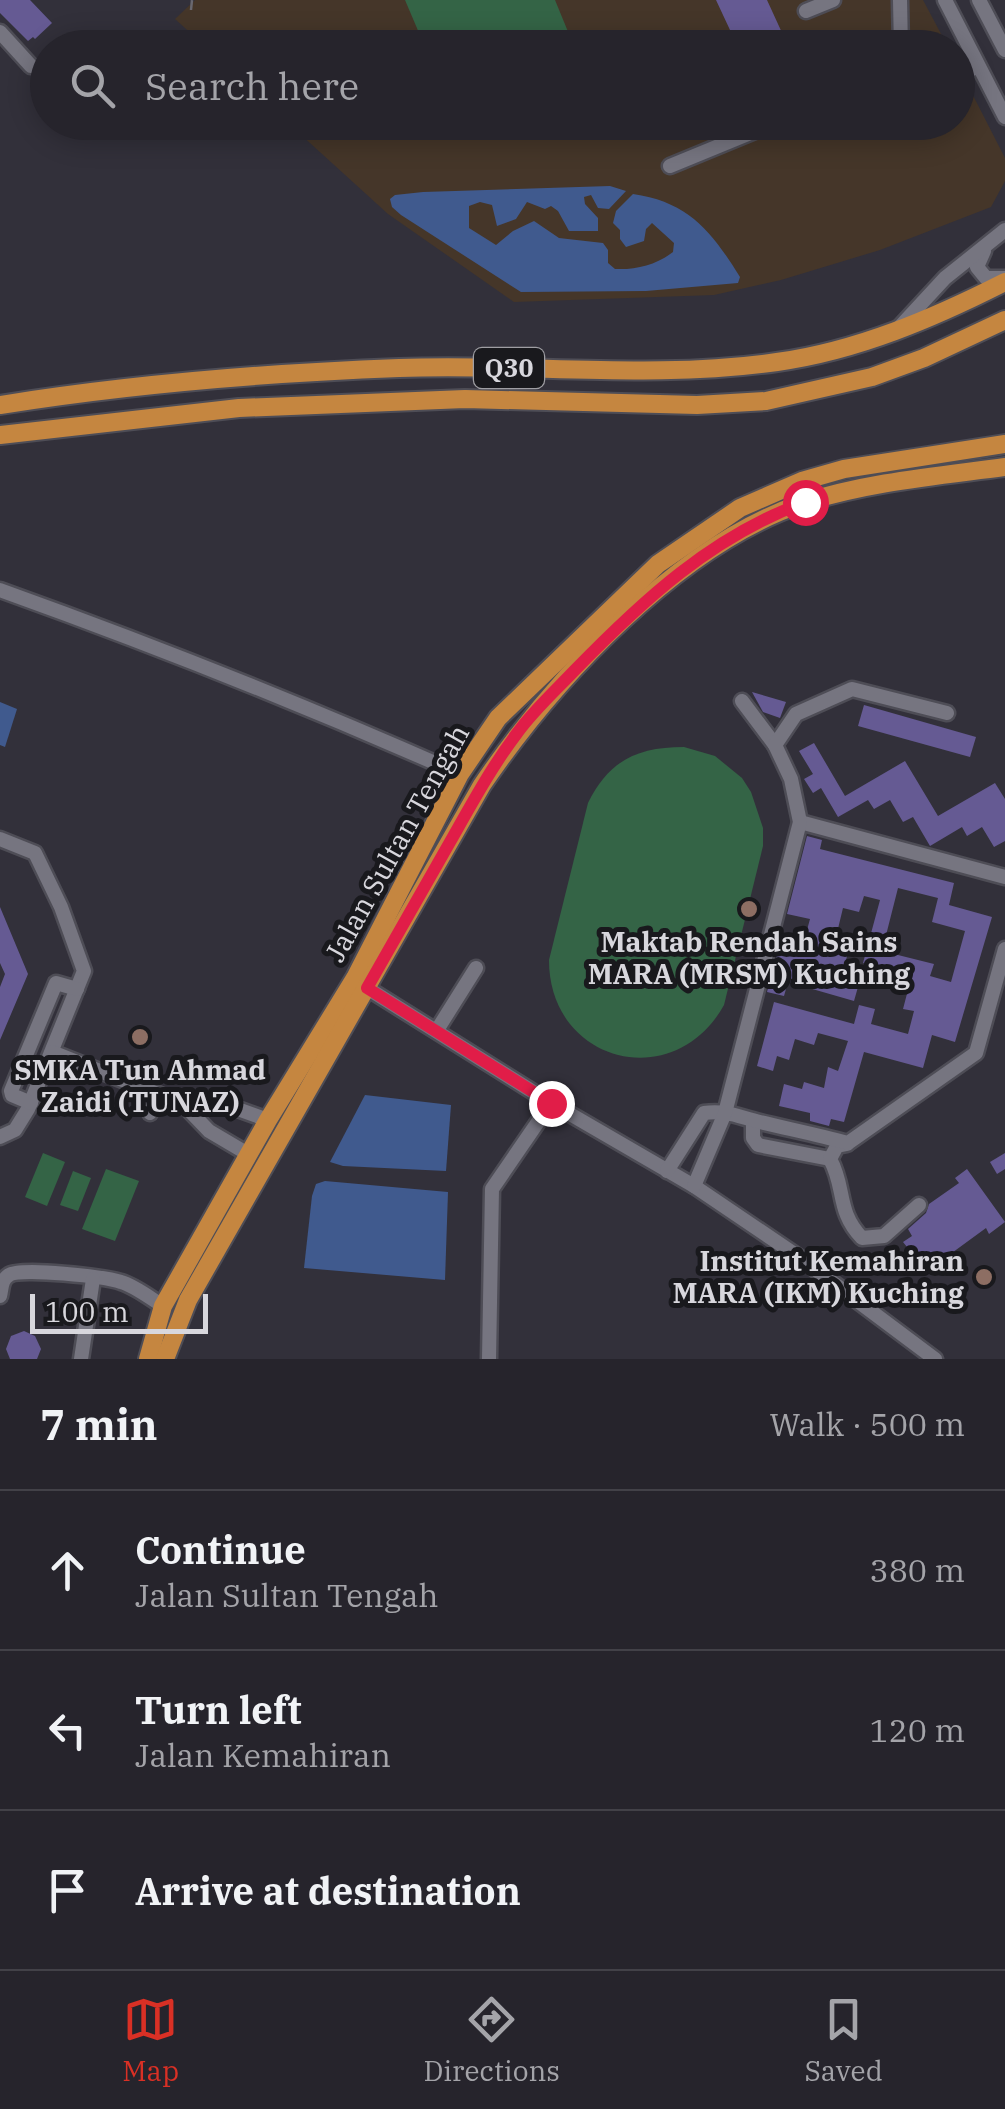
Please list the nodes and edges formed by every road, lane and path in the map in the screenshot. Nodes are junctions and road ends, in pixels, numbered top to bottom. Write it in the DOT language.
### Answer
graph roads {
  1 [pos="192,0"];
  2 [pos="833,0"];
  3 [pos="900,0"];
  4 [pos="945,0"];
  5 [pos="979,0"];
  6 [pos="191,10"];
  7 [pos="806,12"];
  8 [pos="901,30"];
  9 [pos="960,30"];
  10 [pos="0,32"];
  11 [pos="1005,50"];
  12 [pos="975,61"];
  13 [pos="30,65"];
  14 [pos="978,67"];
  15 [pos="975,68"];
  16 [pos="1005,116"];
  17 [pos="733,140"];
  18 [pos="670,166"];
  19 [pos="999,234"];
  20 [pos="1005,280"];
  21 [pos="1005,320"];
  22 [pos="895,332"];
  23 [pos="0,406"];
  24 [pos="0,435"];
  25 [pos="1005,444"];
  26 [pos="1005,467"];
  27 [pos="0,590"];
  28 [pos="742,701"];
  29 [pos="948,713"];
  30 [pos="776,745"];
  31 [pos="460,774"];
  32 [pos="800,822"];
  33 [pos="2,844"];
  34 [pos="1005,877"];
  35 [pos="1005,948"];
  36 [pos="476,968"];
  37 [pos="1002,974"];
  38 [pos="367,988"];
  39 [pos="77,989"];
  40 [pos="437,1030"];
  41 [pos="52,1052"];
  42 [pos="158,1094"];
  43 [pos="31,1103"];
  44 [pos="551,1103"];
  45 [pos="184,1104"];
  46 [pos="150,1113"];
  47 [pos="725,1113"];
  48 [pos="268,1120"];
  49 [pos="754,1121"];
  50 [pos="0,1137"];
  51 [pos="848,1144"];
  52 [pos="248,1154"];
  53 [pos="830,1160"];
  54 [pos="667,1170"];
  55 [pos="694,1186"];
  56 [pos="919,1205"];
  57 [pos="93,1279"];
  58 [pos="0,1296"];
  59 [pos="162,1306"];
  60 [pos="81,1359"];
  61 [pos="148,1359"];
  62 [pos="164,1359"];
  63 [pos="489,1359"];
  64 [pos="936,1359"];
  1 -- 6 [label="path"];
  2 -- 7 [label="street"];
  3 -- 8 [label="street"];
  4 -- 9 [label="street"];
  5 -- 11 [label="street"];
  10 -- 13 [label="street"];
  12 -- 14 [label="street"];
  14 -- 15 [label="street"];
  14 -- 16 [label="street"];
  17 -- 18 [label="street"];
  19 -- 20 [label="street"];
  19 -- 22 [label="street"];
  20 -- 22 [label="main road, Q30"];
  21 -- 24 [label="main road, Q30"];
  22 -- 23 [label="main road, Q30"];
  25 -- 31 [label="main road, Jalan Sultan Tengah"];
  26 -- 38 [label="main road, Jalan Sultan Tengah"];
  27 -- 31 [label="street"];
  28 -- 30 [label="street"];
  29 -- 30 [label="street"];
  30 -- 32 [label="street"];
  31 -- 48 [label="main road, Jalan Sultan Tengah"];
  32 -- 34 [label="street"];
  32 -- 47 [label="street"];
  33 -- 39 [label="street"];
  35 -- 37 [label="street"];
  36 -- 40 [label="street"];
  37 -- 51 [label="street"];
  38 -- 40 [label="street"];
  38 -- 62 [label="main road, Jalan Sultan Tengah"];
  39 -- 41 [label="street"];
  39 -- 43 [label="street"];
  40 -- 44 [label="street"];
  41 -- 42 [label="street"];
  41 -- 43 [label="street"];
  42 -- 45 [label="street"];
  42 -- 46 [label="street"];
  43 -- 50 [label="street"];
  44 -- 54 [label="street"];
  44 -- 63 [label="street"];
  45 -- 48 [label="street"];
  45 -- 52 [label="street"];
  47 -- 49 [label="street"];
  47 -- 54 [label="street"];
  47 -- 55 [label="street"];
  48 -- 52 [label="main road, Jalan Sultan Tengah"];
  49 -- 51 [label="street"];
  49 -- 53 [label="street"];
  51 -- 53 [label="street"];
  52 -- 59 [label="main road, Jalan Sultan Tengah"];
  53 -- 56 [label="street"];
  54 -- 55 [label="street"];
  55 -- 64 [label="street"];
  57 -- 58 [label="street"];
  57 -- 59 [label="street"];
  57 -- 60 [label="street"];
  59 -- 61 [label="main road, Jalan Sultan Tengah"];
}
